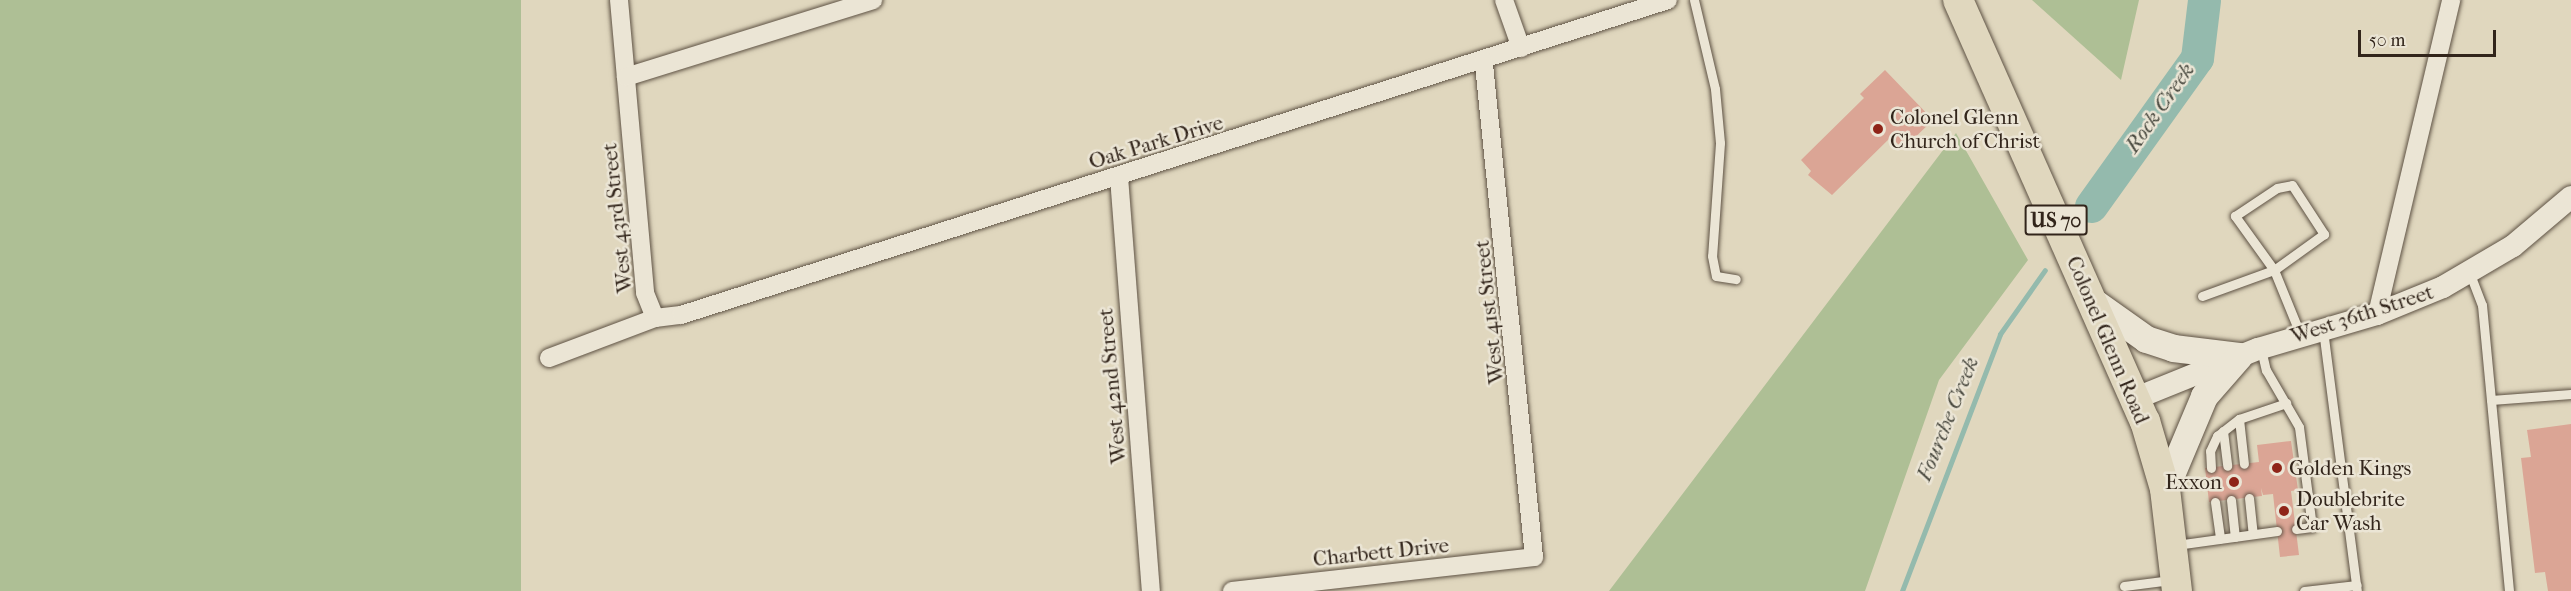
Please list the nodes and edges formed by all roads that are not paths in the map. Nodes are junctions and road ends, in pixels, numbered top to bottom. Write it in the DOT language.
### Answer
graph roads {
  1 [pos="619,0"];
  2 [pos="873,0"];
  3 [pos="1504,0"];
  4 [pos="1668,0"];
  5 [pos="1695,0"];
  6 [pos="1958,0"];
  7 [pos="2451,0"];
  8 [pos="1521,48"];
  9 [pos="1484,62"];
  10 [pos="626,77"];
  11 [pos="1119,177"];
  12 [pos="2571,197"];
  13 [pos="2274,270"];
  14 [pos="2470,274"];
  15 [pos="1736,279"];
  16 [pos="2202,296"];
  17 [pos="2091,300"];
  18 [pos="2377,314"];
  19 [pos="655,318"];
  20 [pos="2323,330"];
  21 [pos="2301,336"];
  22 [pos="2250,352"];
  23 [pos="549,358"];
  24 [pos="2571,394"];
  25 [pos="2134,399"];
  26 [pos="2491,400"];
  27 [pos="2286,403"];
  28 [pos="2239,419"];
  29 [pos="2223,431"];
  30 [pos="2244,464"];
  31 [pos="2227,466"];
  32 [pos="2211,468"];
  33 [pos="2165,489"];
  34 [pos="2248,498"];
  35 [pos="2230,500"];
  36 [pos="2215,501"];
  37 [pos="2296,529"];
  38 [pos="2277,531"];
  39 [pos="2253,534"];
  40 [pos="2235,537"];
  41 [pos="2220,539"];
  42 [pos="2174,545"];
  43 [pos="1534,557"];
  44 [pos="2177,585"];
  45 [pos="2124,586"];
  46 [pos="2357,588"];
  47 [pos="1152,591"];
  48 [pos="1232,591"];
  49 [pos="2304,591"];
  50 [pos="2509,591"];
  1 -- 10 [label="street, West 43rd Street"];
  2 -- 10 [label="street"];
  3 -- 8 [label="street"];
  4 -- 8 [label="street, Oak Park Drive"];
  5 -- 15 [label="lane"];
  6 -- 17 [label="main road, Colonel Glenn Road / US 70"];
  7 -- 18 [label="street"];
  8 -- 9 [label="street, Oak Park Drive"];
  9 -- 11 [label="street, Oak Park Drive"];
  9 -- 43 [label="street, West 41st Street"];
  10 -- 19 [label="street, West 43rd Street"];
  11 -- 19 [label="street, Oak Park Drive"];
  11 -- 47 [label="street, West 42nd Street"];
  12 -- 14 [label="street, West 36th Street"];
  13 -- 13 [label="lane"];
  13 -- 16 [label="lane"];
  13 -- 21 [label="lane"];
  14 -- 18 [label="street, West 36th Street"];
  14 -- 26 [label="lane"];
  17 -- 22 [label="main road"];
  17 -- 25 [label="main road, Colonel Glenn Road / US 70"];
  18 -- 20 [label="street, West 36th Street"];
  19 -- 23 [label="street, West 43rd Street"];
  20 -- 21 [label="street, West 36th Street"];
  20 -- 46 [label="lane"];
  21 -- 22 [label="street, West 36th Street"];
  22 -- 25 [label="street, West 36th Street"];
  22 -- 27 [label="lane"];
  22 -- 33 [label="main road"];
  24 -- 26 [label="lane"];
  25 -- 33 [label="main road, Colonel Glenn Road / US 70"];
  26 -- 50 [label="lane"];
  27 -- 28 [label="lane"];
  27 -- 37 [label="lane"];
  28 -- 29 [label="lane"];
  28 -- 30 [label="lane"];
  29 -- 31 [label="lane"];
  29 -- 32 [label="lane"];
  33 -- 42 [label="main road, Colonel Glenn Road / US 70"];
  34 -- 39 [label="lane"];
  35 -- 40 [label="lane"];
  36 -- 41 [label="lane"];
  38 -- 39 [label="lane"];
  39 -- 40 [label="lane"];
  40 -- 41 [label="lane"];
  41 -- 42 [label="lane"];
  42 -- 44 [label="main road, Colonel Glenn Road / US 70"];
  43 -- 48 [label="street, Charbett Drive"];
  44 -- 45 [label="lane"];
  46 -- 49 [label="lane"];
}
